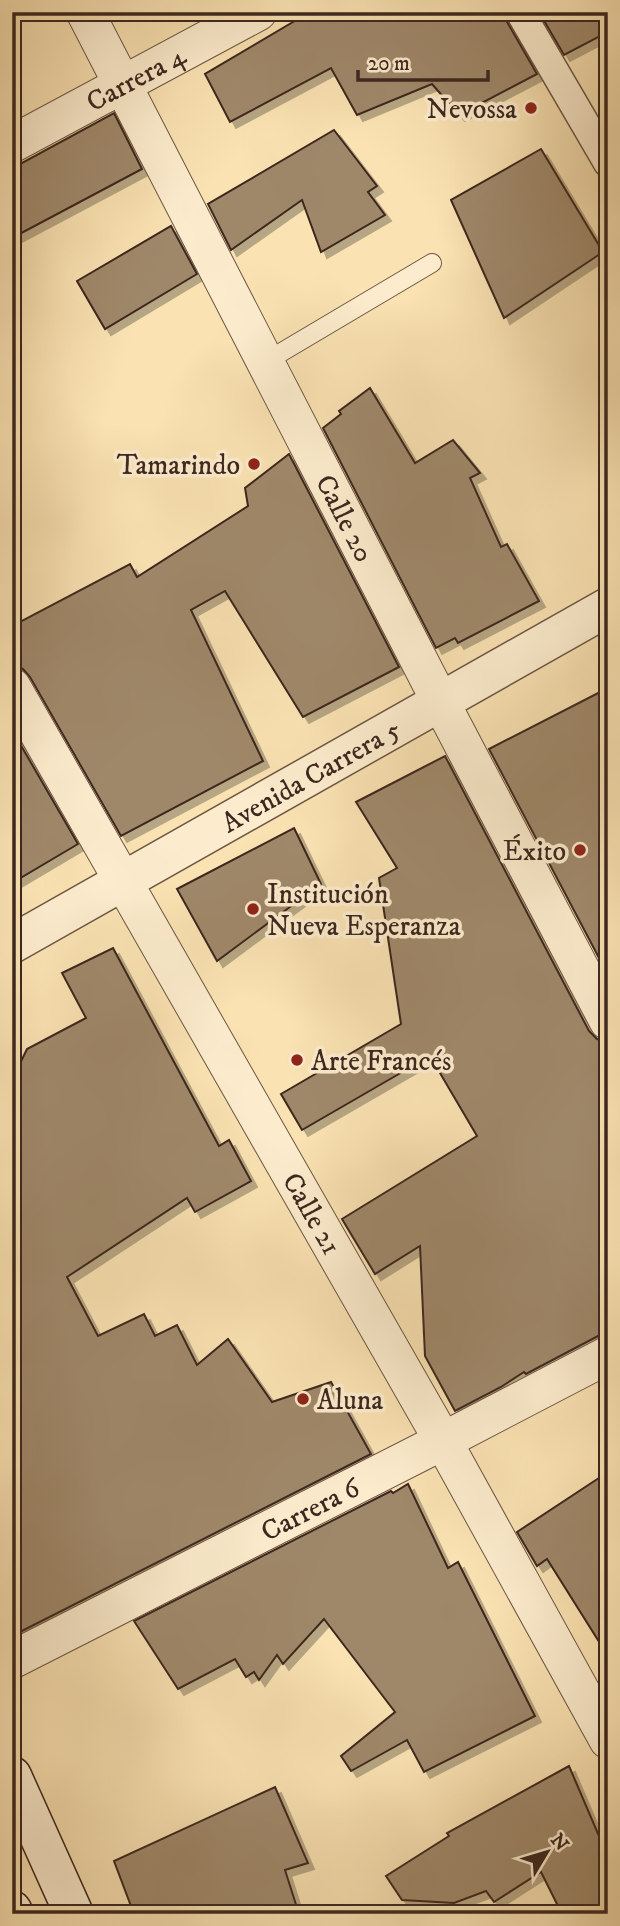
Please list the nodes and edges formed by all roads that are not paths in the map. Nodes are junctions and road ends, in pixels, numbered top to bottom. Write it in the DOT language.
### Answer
graph roads {
  1 [pos="85,12"];
  2 [pos="258,12"];
  3 [pos="520,12"];
  4 [pos="123,85"];
  5 [pos="12,144"];
  6 [pos="608,163"];
  7 [pos="432,263"];
  8 [pos="265,362"];
  9 [pos="608,607"];
  10 [pos="12,688"];
  11 [pos="440,701"];
  12 [pos="122,881"];
  13 [pos="12,944"];
  14 [pos="608,1021"];
  15 [pos="608,1355"];
  16 [pos="443,1441"];
  17 [pos="12,1660"];
  18 [pos="608,1740"];
  19 [pos="12,1776"];
  20 [pos="74,1914"];
  1 -- 4 [label="street, Calle 20"];
  2 -- 4 [label="street, Carrera 4"];
  3 -- 6 [label="street"];
  4 -- 5 [label="street, Carrera 4"];
  4 -- 8 [label="street, Calle 20"];
  7 -- 8 [label="lane"];
  8 -- 11 [label="street, Calle 20"];
  9 -- 11 [label="street, Avenida Carrera 5"];
  10 -- 12 [label="street, Calle 21"];
  11 -- 12 [label="street, Avenida Carrera 5"];
  11 -- 14 [label="street, Calle 20"];
  12 -- 13 [label="street, Avenida Carrera 5"];
  12 -- 16 [label="street, Calle 21"];
  15 -- 16 [label="street, Carrera 6"];
  16 -- 17 [label="street, Carrera 6"];
  16 -- 18 [label="street, Calle 21"];
  19 -- 20 [label="street"];
}
